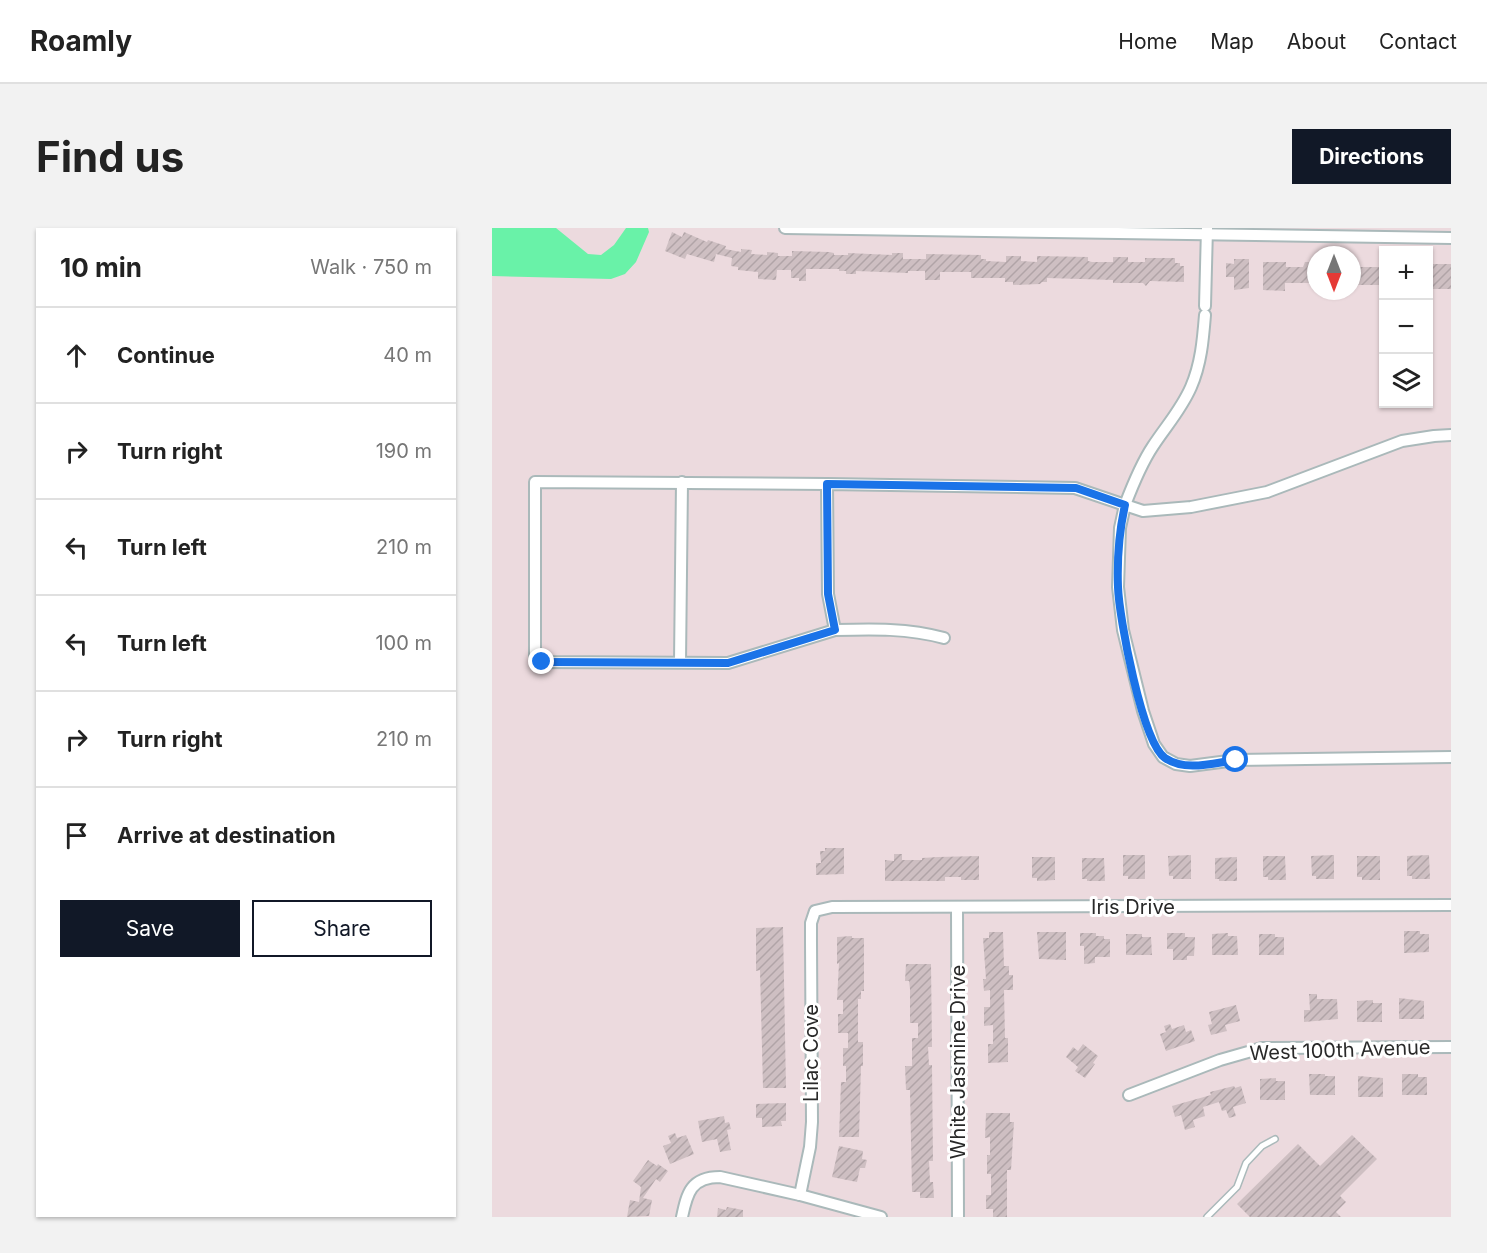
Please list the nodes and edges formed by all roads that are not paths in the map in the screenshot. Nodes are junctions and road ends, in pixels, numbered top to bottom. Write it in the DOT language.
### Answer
graph roads {
  1 [pos="785,228"];
  2 [pos="1207,231"];
  3 [pos="1451,238"];
  4 [pos="1451,435"];
  5 [pos="682,482"];
  6 [pos="827,484"];
  7 [pos="1125,505"];
  8 [pos="835,630"];
  9 [pos="944,638"];
  10 [pos="680,662"];
  11 [pos="1451,757"];
  12 [pos="1451,905"];
  13 [pos="957,907"];
  14 [pos="815,911"];
  15 [pos="1451,1047"];
  16 [pos="1129,1095"];
  17 [pos="1275,1139"];
  18 [pos="800,1195"];
  19 [pos="681,1217"];
  20 [pos="881,1217"];
  21 [pos="958,1217"];
  22 [pos="1207,1217"];
  1 -- 2 [label="street"];
  2 -- 3 [label="street"];
  2 -- 7 [label="street"];
  4 -- 7 [label="street"];
  5 -- 6 [label="street"];
  5 -- 10 [label="street"];
  5 -- 10 [label="street"];
  6 -- 7 [label="street"];
  6 -- 8 [label="street"];
  7 -- 11 [label="street"];
  8 -- 9 [label="street"];
  8 -- 10 [label="street"];
  12 -- 13 [label="street, Iris Drive"];
  13 -- 14 [label="street, Iris Drive"];
  13 -- 21 [label="street, White Jasmine Drive"];
  14 -- 18 [label="street, Lilac Cove"];
  15 -- 16 [label="street, West 100th Avenue"];
  17 -- 22 [label="lane"];
  18 -- 19 [label="street"];
  18 -- 20 [label="street"];
}
